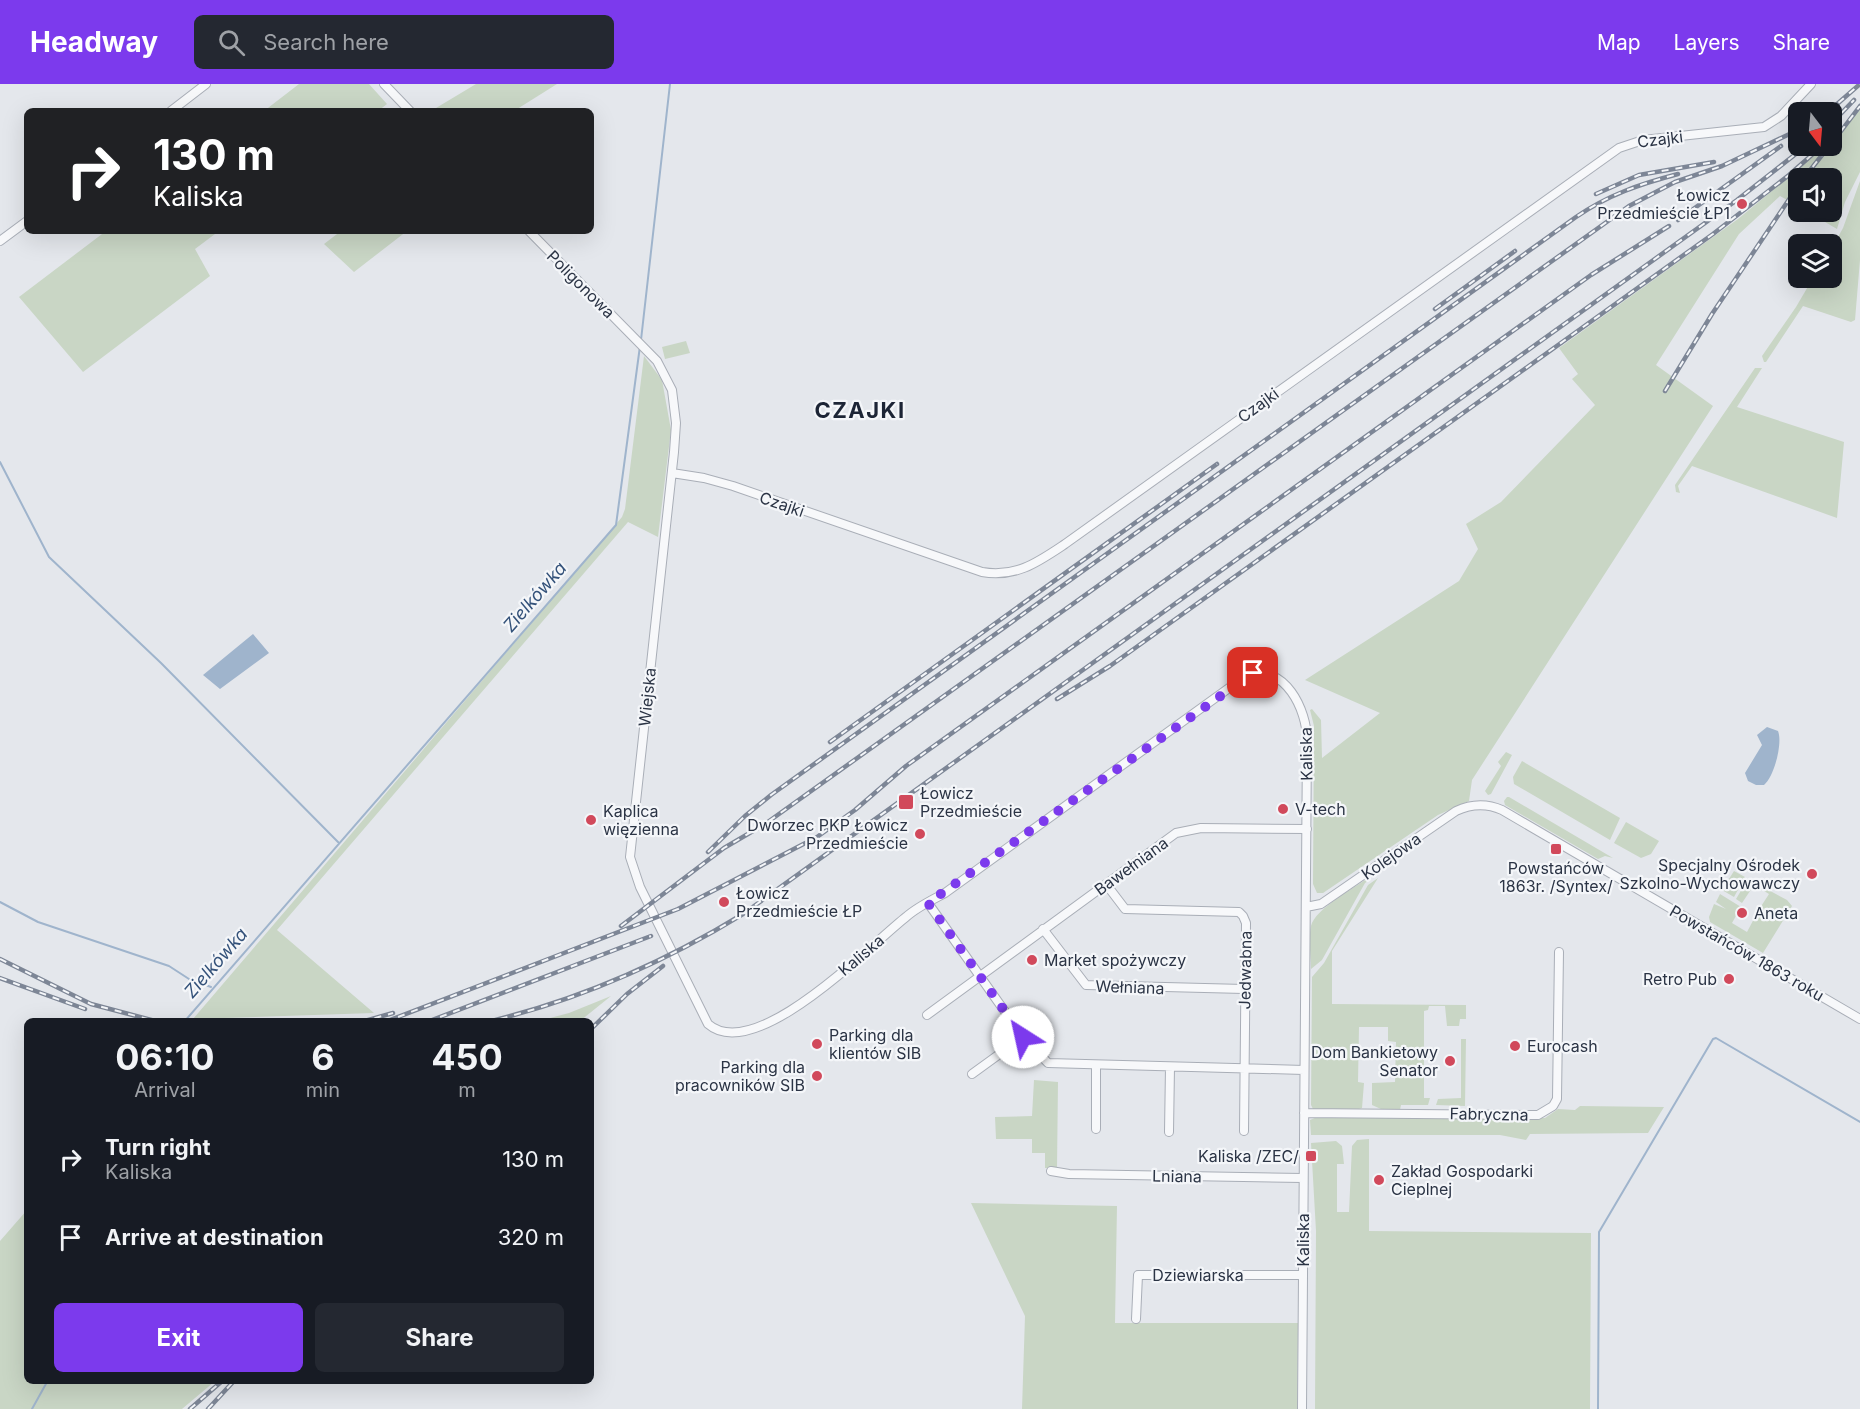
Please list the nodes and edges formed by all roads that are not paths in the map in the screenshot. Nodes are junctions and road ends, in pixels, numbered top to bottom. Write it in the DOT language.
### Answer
graph roads {
  1 [pos="206,84"];
  2 [pos="384,84"];
  3 [pos="1811,84"];
  4 [pos="175,108"];
  5 [pos="407,108"];
  6 [pos="24,223"];
  7 [pos="532,234"];
  8 [pos="0,241"];
  9 [pos="647,350"];
  10 [pos="672,473"];
  11 [pos="1476,805"];
  12 [pos="1307,829"];
  13 [pos="1106,884"];
  14 [pos="928,903"];
  15 [pos="1306,907"];
  16 [pos="1043,929"];
  17 [pos="1559,952"];
  18 [pos="979,976"];
  19 [pos="1244,989"];
  20 [pos="927,1015"];
  21 [pos="1860,1019"];
  22 [pos="717,1032"];
  23 [pos="1023,1037"];
  24 [pos="1096,1066"];
  25 [pos="1170,1067"];
  26 [pos="1244,1069"];
  27 [pos="1304,1070"];
  28 [pos="972,1074"];
  29 [pos="1304,1113"];
  30 [pos="1096,1129"];
  31 [pos="1244,1131"];
  32 [pos="1169,1132"];
  33 [pos="1051,1171"];
  34 [pos="1303,1178"];
  35 [pos="1302,1275"];
  36 [pos="1136,1319"];
  37 [pos="1302,1409"];
  1 -- 4 [label="street"];
  2 -- 5 [label="street"];
  3 -- 10 [label="street, Czajki"];
  6 -- 8 [label="street"];
  7 -- 9 [label="street, Poligonowa"];
  9 -- 10 [label="street, Wiejska"];
  10 -- 22 [label="street, Wiejska"];
  11 -- 15 [label="street, Kolejowa"];
  11 -- 21 [label="street, Powstańców 1863 roku"];
  12 -- 13 [label="street, Bawełniana"];
  12 -- 14 [label="street, Kaliska"];
  12 -- 15 [label="street, Kaliska"];
  13 -- 16 [label="street, Bawełniana"];
  13 -- 19 [label="street, Jedwabna"];
  14 -- 18 [label="street"];
  14 -- 22 [label="street, Kaliska"];
  15 -- 27 [label="street, Kaliska"];
  16 -- 18 [label="street, Bawełniana"];
  16 -- 19 [label="street, Wełniana"];
  17 -- 29 [label="street, Fabryczna"];
  18 -- 20 [label="street, Bawełniana"];
  18 -- 23 [label="street"];
  19 -- 26 [label="street, Jedwabna"];
  23 -- 24 [label="street"];
  23 -- 28 [label="street"];
  24 -- 25 [label="street"];
  24 -- 30 [label="street"];
  25 -- 26 [label="street"];
  25 -- 32 [label="street"];
  26 -- 27 [label="street"];
  26 -- 31 [label="street, Jedwabna"];
  27 -- 29 [label="street, Kaliska"];
  29 -- 34 [label="street, Kaliska"];
  33 -- 34 [label="street, Lniana"];
  34 -- 35 [label="street, Kaliska"];
  35 -- 36 [label="street, Dziewiarska"];
  35 -- 37 [label="street, Kaliska"];
}
